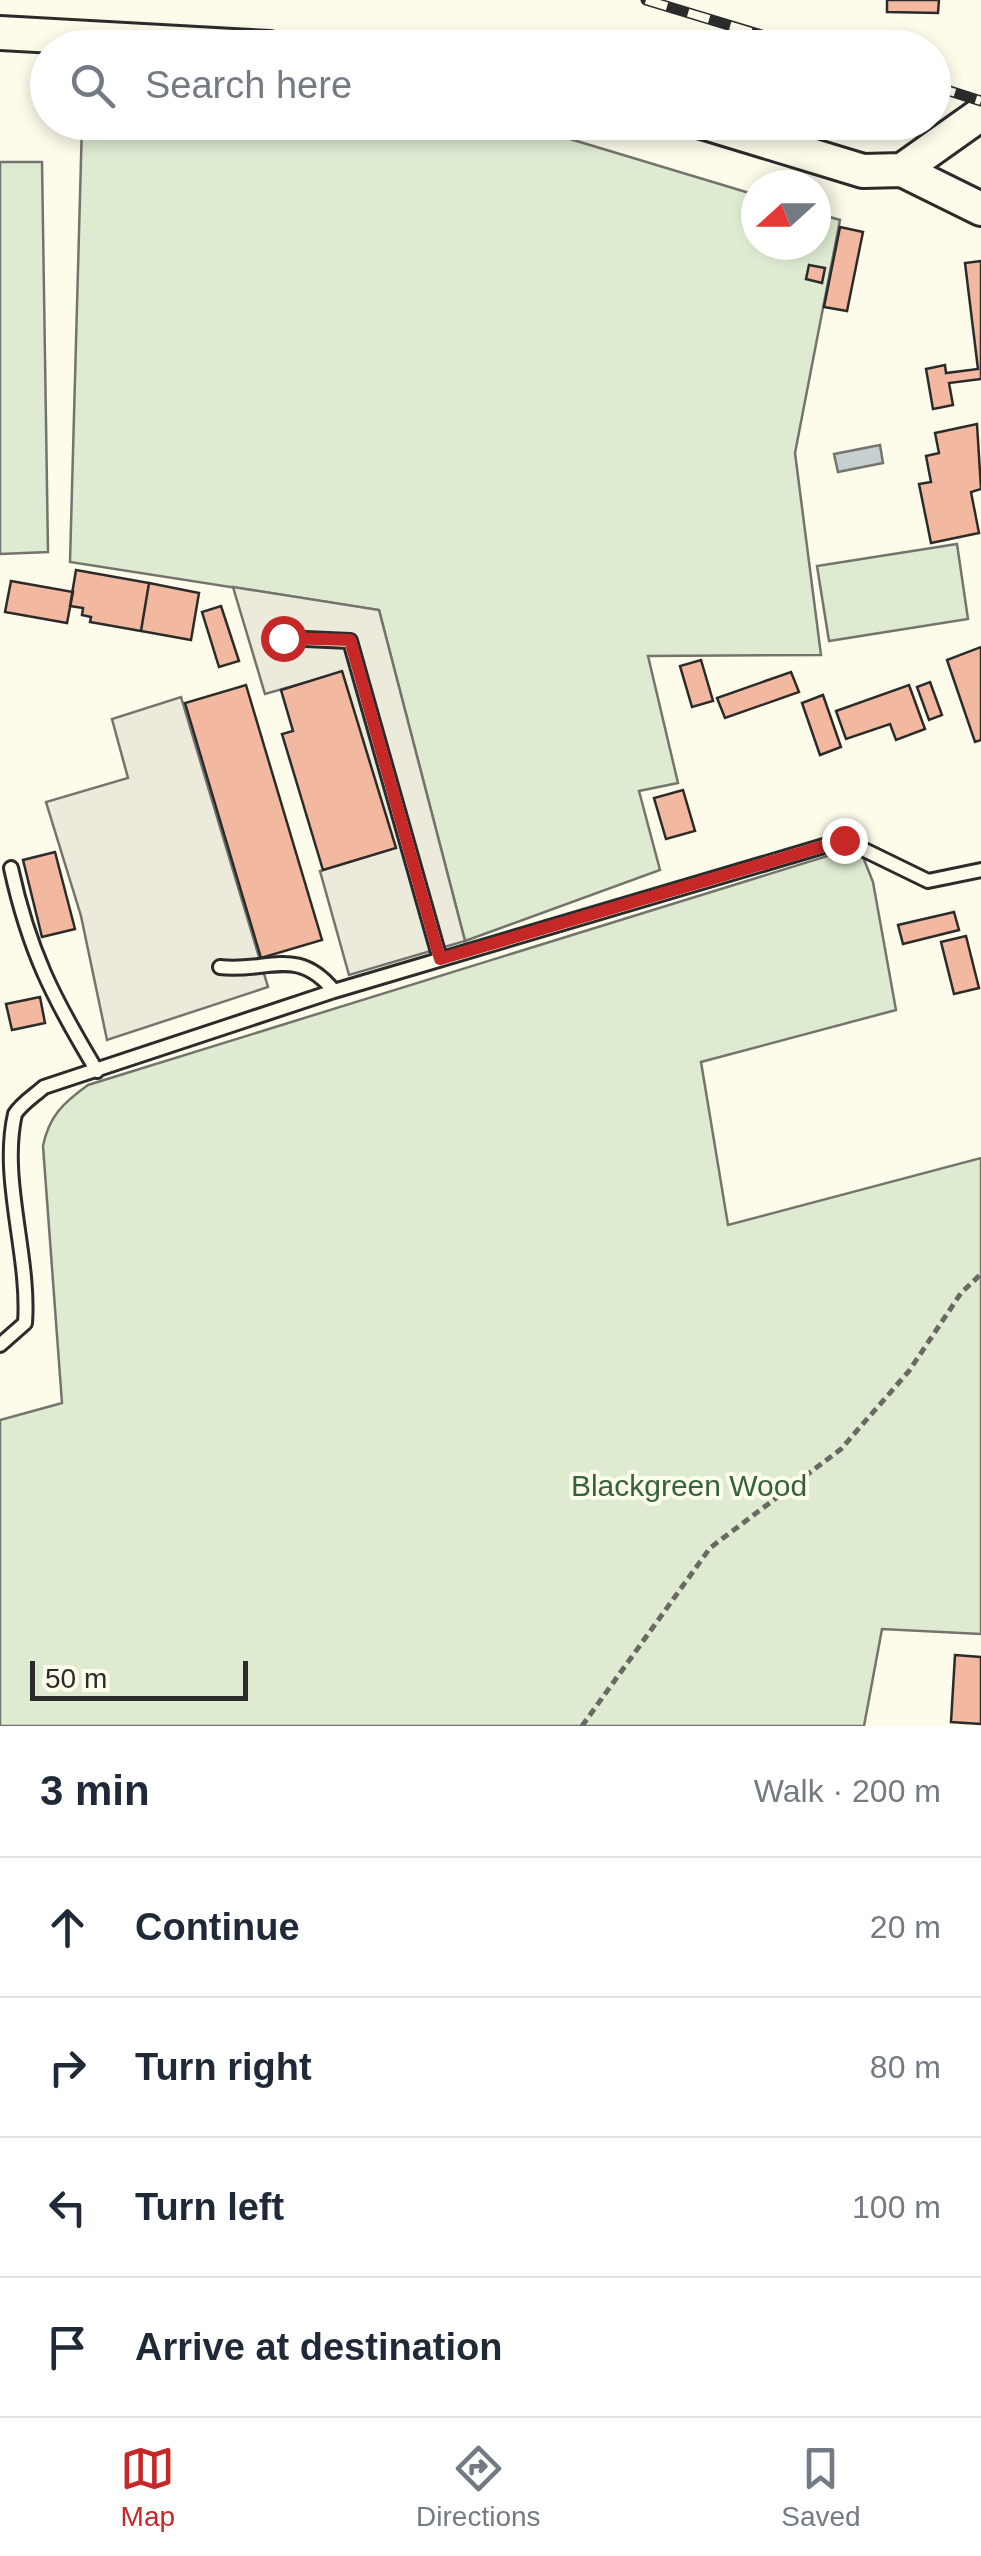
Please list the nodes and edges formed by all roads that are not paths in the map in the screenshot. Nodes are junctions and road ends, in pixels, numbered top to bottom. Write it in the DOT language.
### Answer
graph roads {
  1 [pos="0,33"];
  2 [pos="30,35"];
  3 [pos="981,114"];
  4 [pos="951,135"];
  5 [pos="761,140"];
  6 [pos="944,140"];
  7 [pos="902,170"];
  8 [pos="981,209"];
  9 [pos="283,638"];
  10 [pos="11,868"];
  11 [pos="981,870"];
  12 [pos="440,959"];
  13 [pos="220,968"];
  14 [pos="334,991"];
  15 [pos="97,1071"];
  16 [pos="0,1345"];
  1 -- 2 [label="street"];
  3 -- 4 [label="street"];
  5 -- 7 [label="street"];
  6 -- 7 [label="street"];
  7 -- 8 [label="street"];
  9 -- 12 [label="lane"];
  10 -- 15 [label="lane"];
  11 -- 12 [label="lane"];
  12 -- 14 [label="lane"];
  13 -- 14 [label="lane"];
  14 -- 15 [label="lane"];
  15 -- 16 [label="lane"];
}
